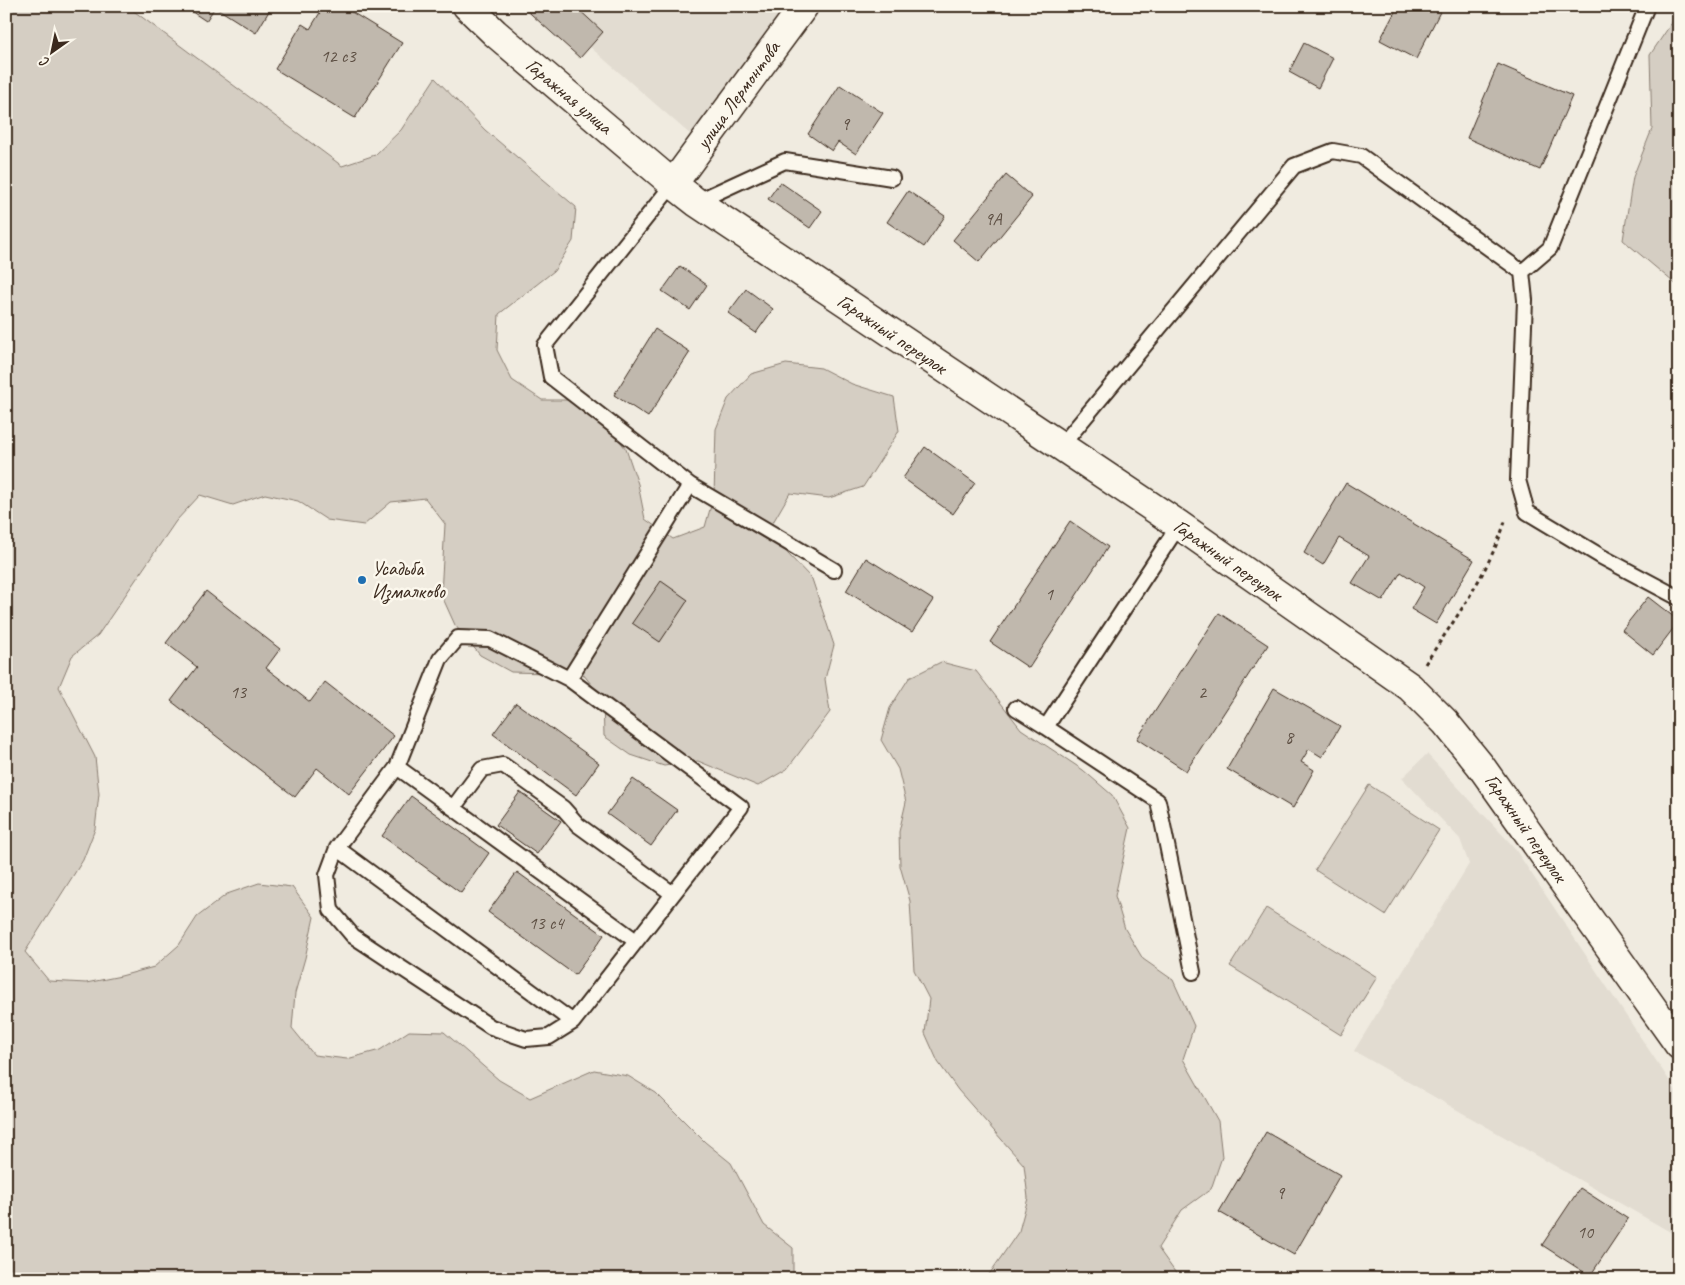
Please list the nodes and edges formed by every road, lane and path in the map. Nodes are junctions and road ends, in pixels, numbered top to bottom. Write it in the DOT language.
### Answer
graph roads {
  1 [pos="467,6"];
  2 [pos="804,6"];
  3 [pos="1647,6"];
  4 [pos="892,178"];
  5 [pos="673,184"];
  6 [pos="696,202"];
  7 [pos="1522,272"];
  8 [pos="1061,446"];
  9 [pos="1518,480"];
  10 [pos="690,485"];
  11 [pos="1179,525"];
  12 [pos="834,570"];
  13 [pos="1679,598"];
  14 [pos="569,678"];
  15 [pos="1410,687"];
  16 [pos="1016,708"];
  17 [pos="1046,727"];
  18 [pos="397,767"];
  19 [pos="453,808"];
  20 [pos="338,848"];
  21 [pos="673,894"];
  22 [pos="636,941"];
  23 [pos="1192,972"];
  24 [pos="573,1022"];
  25 [pos="1679,1045"];
  1 -- 5 [label="street, Гаражная улица"];
  2 -- 5 [label="street, улица Лермонтова"];
  3 -- 7 [label="lane"];
  4 -- 6 [label="lane"];
  5 -- 6 [label="street, Гаражный переулок"];
  5 -- 10 [label="lane"];
  6 -- 8 [label="street, Гаражный переулок"];
  7 -- 8 [label="lane"];
  7 -- 9 [label="lane"];
  8 -- 11 [label="street, Гаражный переулок"];
  9 -- 13 [label="lane"];
  9 -- 15 [label="path"];
  10 -- 12 [label="lane"];
  10 -- 14 [label="lane"];
  11 -- 15 [label="street, Гаражный переулок"];
  11 -- 17 [label="lane"];
  14 -- 18 [label="lane"];
  14 -- 21 [label="lane"];
  15 -- 25 [label="street, Гаражный переулок"];
  16 -- 17 [label="lane"];
  17 -- 23 [label="lane"];
  18 -- 19 [label="lane"];
  18 -- 20 [label="lane"];
  19 -- 21 [label="lane"];
  19 -- 22 [label="lane"];
  20 -- 24 [label="lane"];
  20 -- 24 [label="lane"];
  21 -- 22 [label="lane"];
  22 -- 24 [label="lane"];
}
